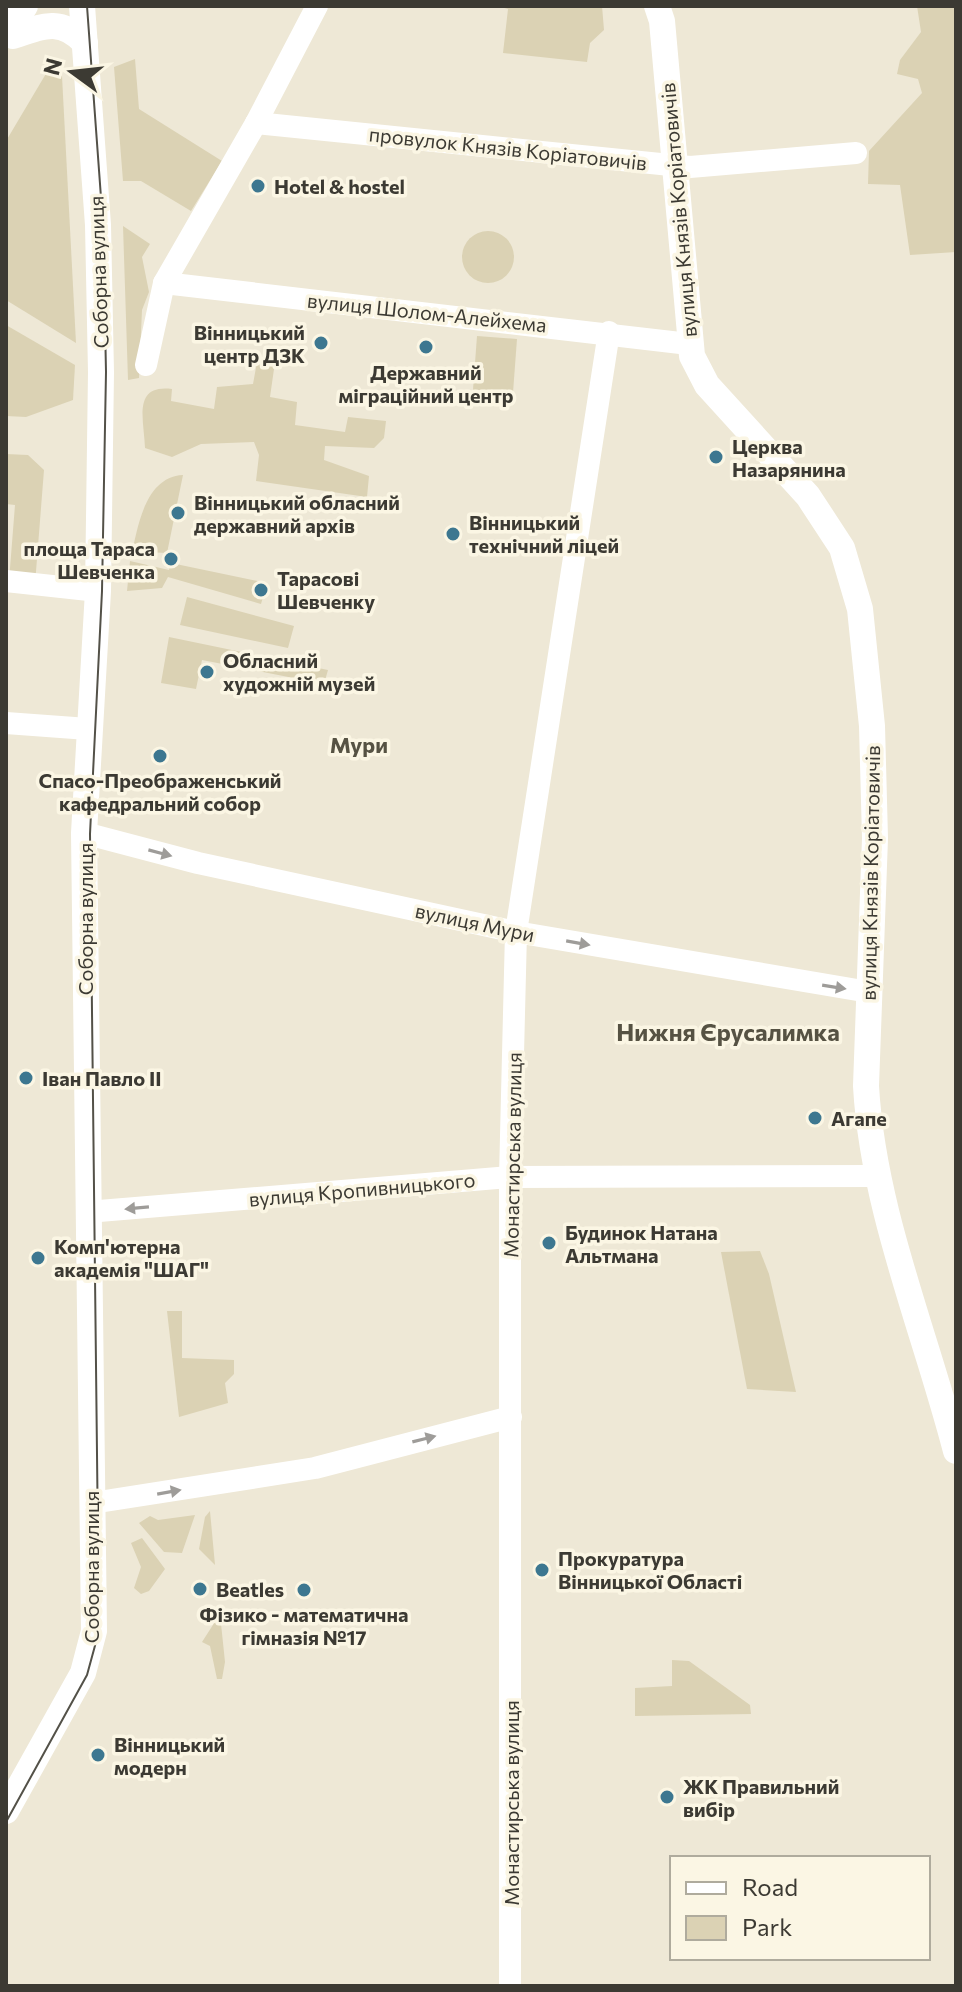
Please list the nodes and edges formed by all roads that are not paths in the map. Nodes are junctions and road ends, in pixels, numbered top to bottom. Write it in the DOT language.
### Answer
graph roads {
  1 [pos="25,6"];
  2 [pos="45,6"];
  3 [pos="82,6"];
  4 [pos="317,6"];
  5 [pos="657,6"];
  6 [pos="8,37"];
  7 [pos="85,43"];
  8 [pos="256,123"];
  9 [pos="856,153"];
  10 [pos="675,165"];
  11 [pos="164,283"];
  12 [pos="609,332"];
  13 [pos="689,344"];
  14 [pos="146,365"];
  15 [pos="6,581"];
  16 [pos="98,591"];
  17 [pos="6,723"];
  18 [pos="88,729"];
  19 [pos="84,833"];
  20 [pos="516,932"];
  21 [pos="869,992"];
  22 [pos="877,1176"];
  23 [pos="510,1177"];
  24 [pos="87,1212"];
  25 [pos="511,1417"];
  26 [pos="956,1451"];
  27 [pos="92,1503"];
  28 [pos="6,1811"];
  29 [pos="510,1986"];
  1 -- 6 [label="street"];
  2 -- 6 [label="street"];
  3 -- 7 [label="street, Соборна вулиця"];
  4 -- 8 [label="street"];
  5 -- 10 [label="street, вулиця Князів Коріатовичів"];
  6 -- 7 [label="street"];
  7 -- 16 [label="street, Соборна вулиця"];
  8 -- 10 [label="street, провулок Князів Коріатовичів"];
  8 -- 11 [label="street"];
  9 -- 10 [label="street, провулок Князів Коріатовичів"];
  10 -- 13 [label="street, вулиця Князів Коріатовичів"];
  11 -- 12 [label="street, вулиця Шолом-Алейхема"];
  11 -- 14 [label="street"];
  12 -- 13 [label="street, вулиця Шолом-Алейхема"];
  12 -- 20 [label="street, Монастирська вулиця"];
  13 -- 21 [label="street, вулиця Князів Коріатовичів"];
  15 -- 16 [label="street"];
  16 -- 18 [label="street, Соборна вулиця"];
  17 -- 18 [label="street"];
  18 -- 19 [label="street, Соборна вулиця"];
  19 -- 20 [label="street, вулиця Мури, one-way"];
  19 -- 24 [label="street, Соборна вулиця"];
  20 -- 21 [label="street, вулиця Мури, one-way"];
  20 -- 23 [label="street, Монастирська вулиця"];
  21 -- 22 [label="street, вулиця Князів Коріатовичів"];
  22 -- 23 [label="street, вулиця Кропивницького"];
  22 -- 26 [label="street, вулиця Князів Коріатовичів"];
  23 -- 24 [label="street, вулиця Кропивницького, one-way"];
  23 -- 25 [label="street, Монастирська вулиця"];
  24 -- 27 [label="street, Соборна вулиця"];
  27 -- 25 [label="street, one-way"];
  25 -- 29 [label="street, Монастирська вулиця"];
  27 -- 28 [label="street, Соборна вулиця"];
}
